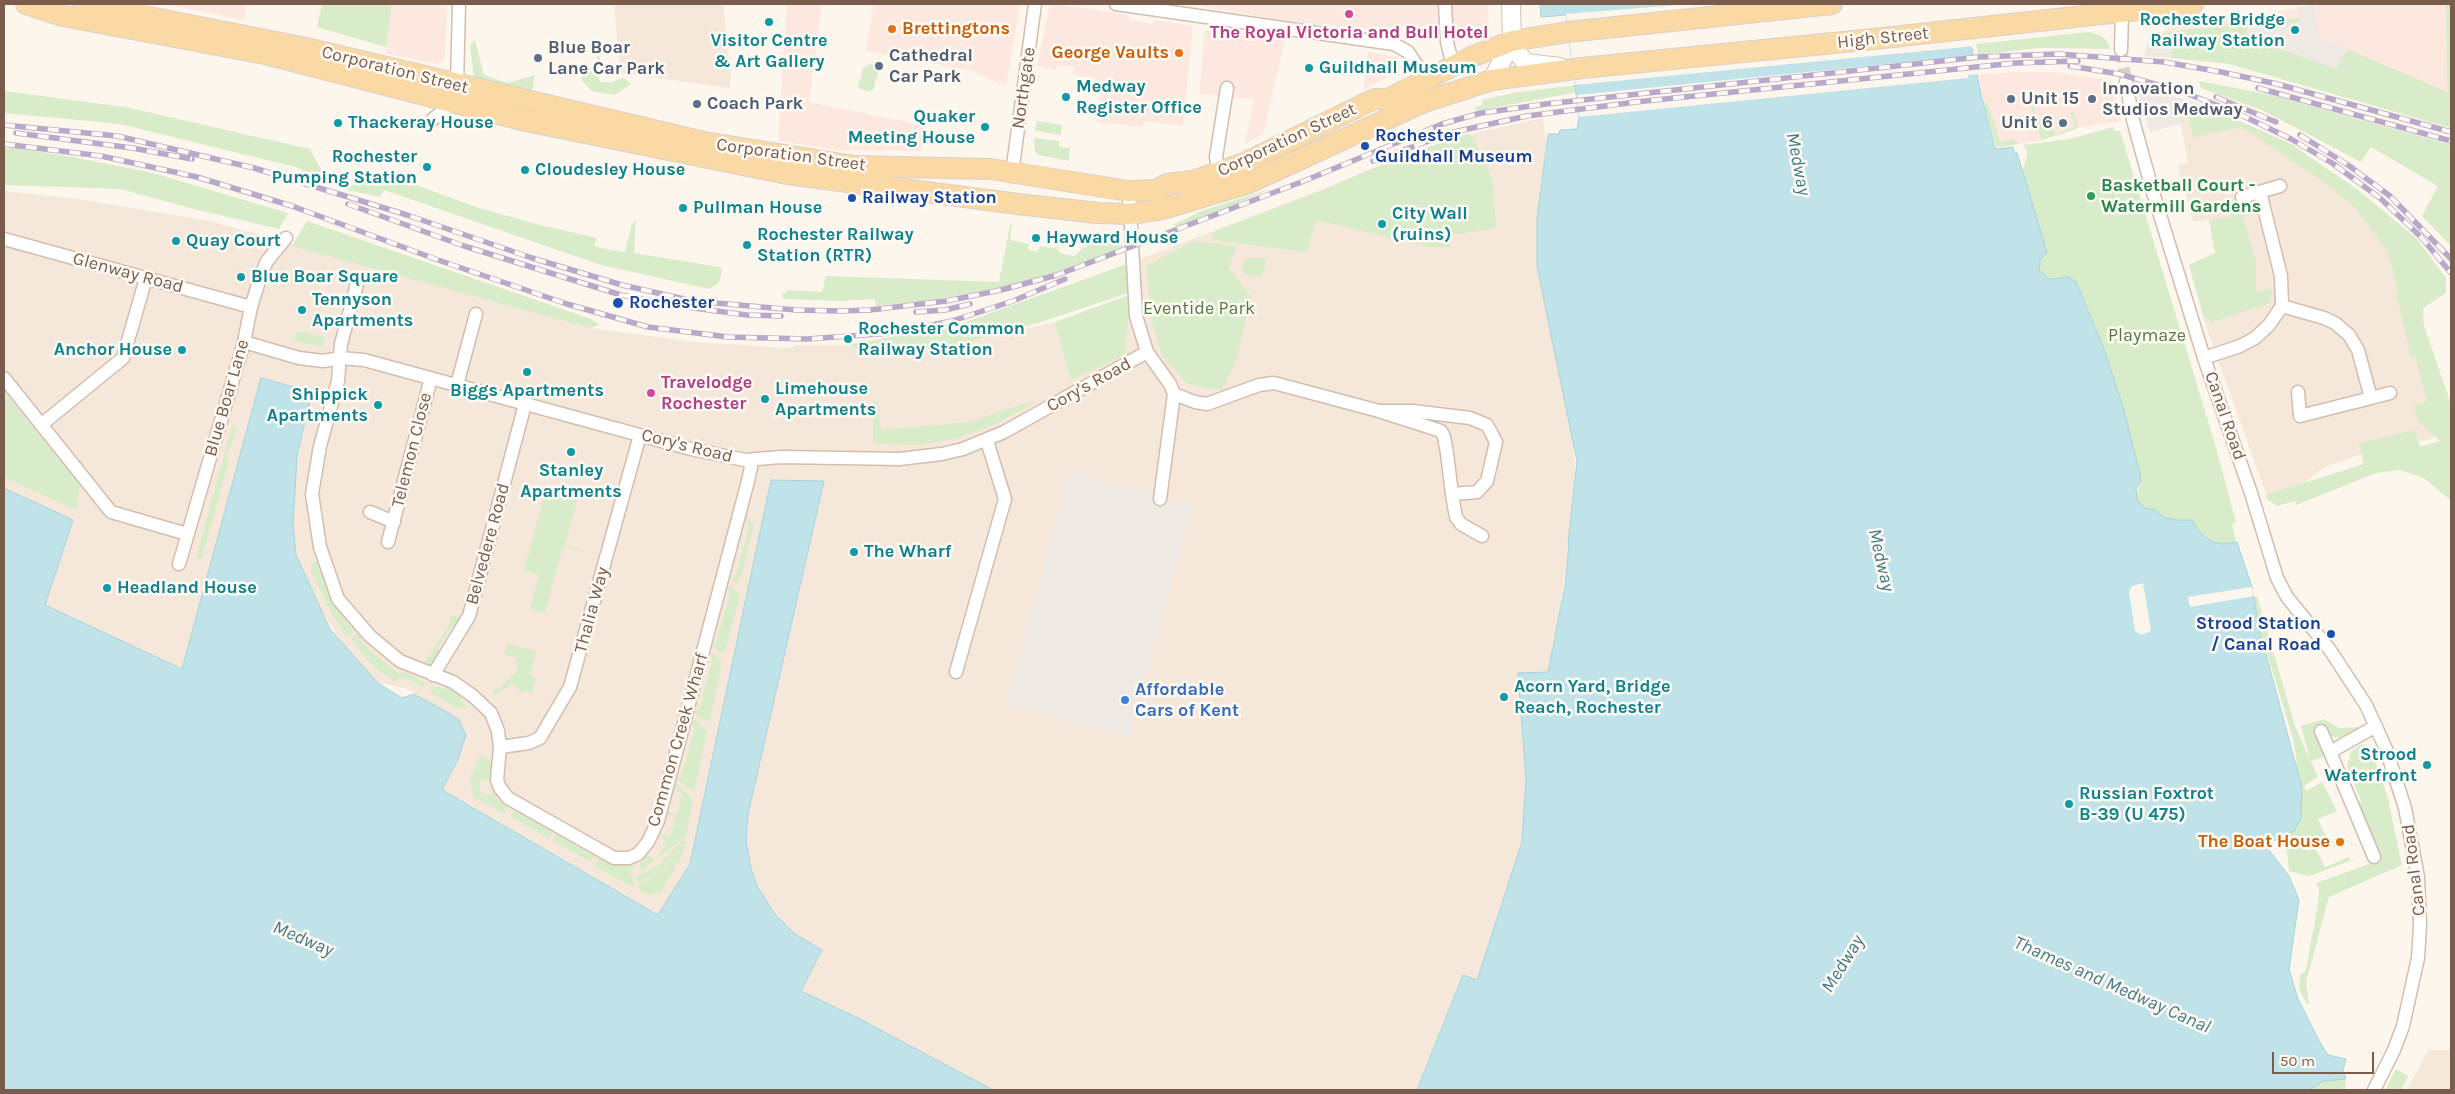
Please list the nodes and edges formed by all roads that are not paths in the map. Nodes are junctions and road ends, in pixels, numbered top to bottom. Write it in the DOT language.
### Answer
graph roads {
  1 [pos="26,4"];
  2 [pos="83,4"];
  3 [pos="459,4"];
  4 [pos="1035,4"];
  5 [pos="1116,4"];
  6 [pos="1445,4"];
  7 [pos="1511,4"];
  8 [pos="1832,4"];
  9 [pos="2193,4"];
  10 [pos="2122,6"];
  11 [pos="114,7"];
  12 [pos="1512,41"];
  13 [pos="2121,50"];
  14 [pos="1453,66"];
  15 [pos="1572,69"];
  16 [pos="1426,79"];
  17 [pos="1492,80"];
  18 [pos="2126,82"];
  19 [pos="1227,88"];
  20 [pos="455,94"];
  21 [pos="432,120"];
  22 [pos="1012,173"];
  23 [pos="1219,173"];
  24 [pos="1084,184"];
  25 [pos="1167,184"];
  26 [pos="2280,186"];
  27 [pos="1128,191"];
  28 [pos="2260,192"];
  29 [pos="2242,197"];
  30 [pos="1026,205"];
  31 [pos="1130,214"];
  32 [pos="286,238"];
  33 [pos="4,239"];
  34 [pos="146,278"];
  35 [pos="357,284"];
  36 [pos="2282,306"];
  37 [pos="251,307"];
  38 [pos="476,314"];
  39 [pos="244,342"];
  40 [pos="1147,352"];
  41 [pos="341,358"];
  42 [pos="2204,358"];
  43 [pos="4,378"];
  44 [pos="431,378"];
  45 [pos="457,385"];
  46 [pos="2298,392"];
  47 [pos="2390,393"];
  48 [pos="1174,394"];
  49 [pos="2371,398"];
  50 [pos="525,404"];
  51 [pos="1379,411"];
  52 [pos="41,424"];
  53 [pos="640,435"];
  54 [pos="986,441"];
  55 [pos="749,460"];
  56 [pos="1452,494"];
  57 [pos="1160,499"];
  58 [pos="370,512"];
  59 [pos="394,522"];
  60 [pos="187,534"];
  61 [pos="1482,536"];
  62 [pos="388,542"];
  63 [pos="179,564"];
  64 [pos="956,672"];
  65 [pos="433,675"];
  66 [pos="2376,726"];
  67 [pos="2321,731"];
  68 [pos="500,747"];
  69 [pos="2330,752"];
  70 [pos="2374,857"];
  71 [pos="2374,1090"];
  1 -- 20 [label="main road, Corporation Street"];
  2 -- 11 [label="main road, Corporation Street"];
  3 -- 20 [label="street"];
  4 -- 22 [label="street, Northgate"];
  5 -- 16 [label="street"];
  6 -- 14 [label="street"];
  7 -- 12 [label="street"];
  8 -- 12 [label="main road"];
  9 -- 10 [label="main road, High Street"];
  10 -- 13 [label="street"];
  10 -- 15 [label="main road, High Street"];
  11 -- 20 [label="main road, Corporation Street"];
  12 -- 14 [label="main road"];
  12 -- 15 [label="street"];
  12 -- 17 [label="street"];
  14 -- 16 [label="main road"];
  15 -- 17 [label="main road, High Street"];
  16 -- 23 [label="main road, Corporation Street"];
  17 -- 31 [label="main road, Corporation Street"];
  18 -- 42 [label="street, Canal Road"];
  19 -- 23 [label="street"];
  20 -- 21 [label="street"];
  20 -- 22 [label="main road, Corporation Street"];
  20 -- 30 [label="main road, Corporation Street"];
  22 -- 24 [label="main road, Corporation Street"];
  22 -- 30 [label="main road"];
  23 -- 25 [label="main road, Corporation Street"];
  24 -- 25 [label="main road"];
  24 -- 27 [label="main road, Corporation Street"];
  25 -- 27 [label="main road, Corporation Street"];
  26 -- 28 [label="street"];
  27 -- 31 [label="street"];
  28 -- 29 [label="street"];
  28 -- 36 [label="street"];
  30 -- 31 [label="main road, Corporation Street"];
  31 -- 40 [label="street"];
  32 -- 37 [label="street, Blue Boar Lane"];
  33 -- 34 [label="street, Glenway Road"];
  34 -- 37 [label="street, Glenway Road"];
  34 -- 52 [label="street"];
  35 -- 41 [label="street, Common Creek Wharf"];
  36 -- 42 [label="street"];
  36 -- 49 [label="street"];
  37 -- 39 [label="street, Blue Boar Lane"];
  38 -- 45 [label="street"];
  39 -- 41 [label="street, Cory's Road"];
  39 -- 60 [label="street, Blue Boar Lane"];
  40 -- 48 [label="street"];
  40 -- 54 [label="street, Cory's Road"];
  41 -- 44 [label="street, Cory's Road"];
  41 -- 65 [label="street, Common Creek Wharf"];
  42 -- 66 [label="street, Canal Road"];
  43 -- 52 [label="street"];
  44 -- 45 [label="street, Cory's Road"];
  44 -- 59 [label="street, Telemon Close"];
  45 -- 50 [label="street, Cory's Road"];
  46 -- 49 [label="street"];
  47 -- 49 [label="street"];
  48 -- 51 [label="street"];
  48 -- 57 [label="street"];
  50 -- 53 [label="street, Cory's Road"];
  50 -- 65 [label="street, Belvedere Road"];
  51 -- 56 [label="street"];
  51 -- 56 [label="street"];
  52 -- 60 [label="street"];
  53 -- 55 [label="street, Cory's Road"];
  53 -- 68 [label="street, Thalia Way"];
  54 -- 55 [label="street, Cory's Road"];
  54 -- 64 [label="street"];
  55 -- 68 [label="street, Common Creek Wharf"];
  56 -- 61 [label="street"];
  58 -- 59 [label="street, Telemon Close"];
  59 -- 62 [label="street, Telemon Close"];
  60 -- 63 [label="street, Blue Boar Lane"];
  65 -- 68 [label="street, Common Creek Wharf"];
  66 -- 69 [label="street"];
  66 -- 71 [label="street, Canal Road"];
  67 -- 69 [label="street"];
  69 -- 70 [label="street"];
}
